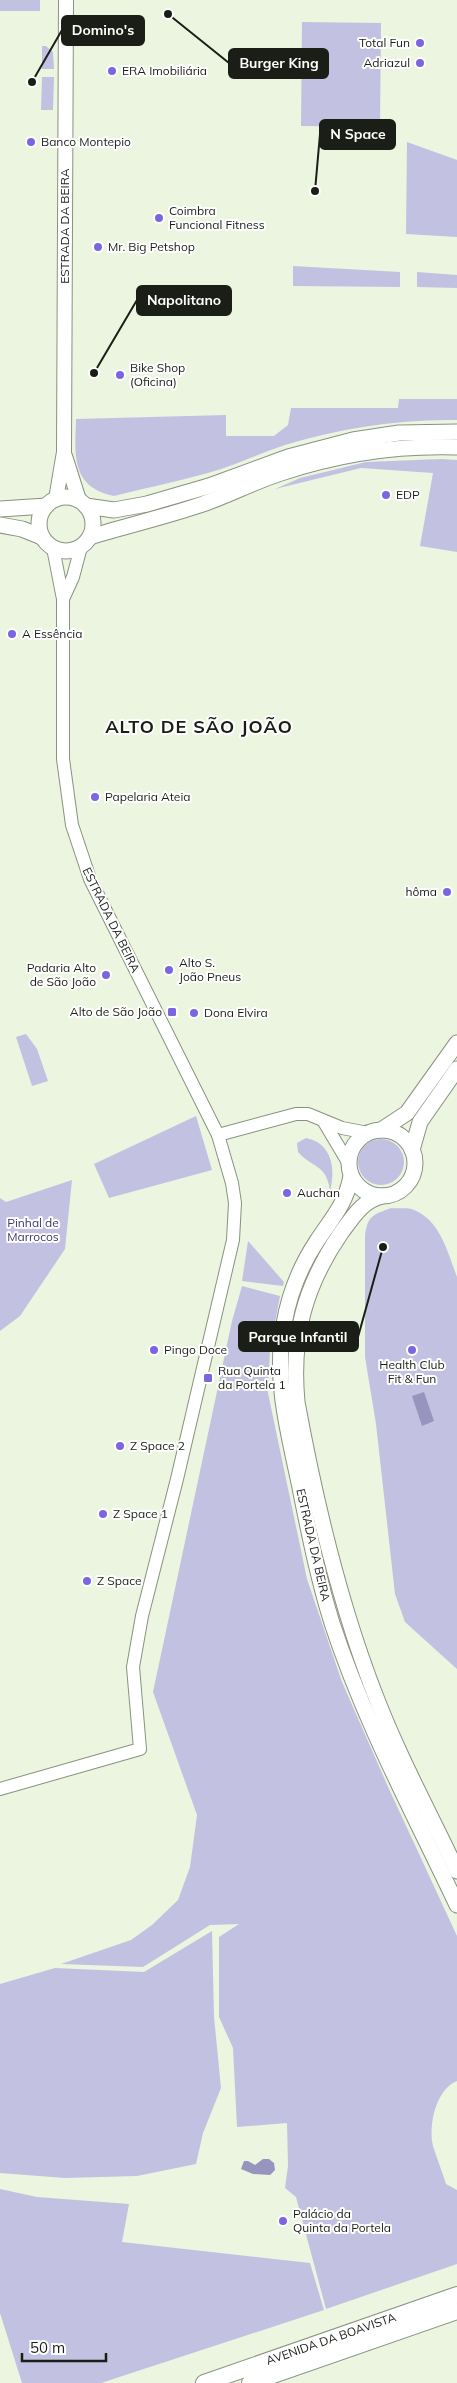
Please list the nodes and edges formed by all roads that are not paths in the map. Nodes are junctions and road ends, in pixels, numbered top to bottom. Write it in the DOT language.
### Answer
graph roads {
  1 [pos="66,0"];
  2 [pos="457,432"];
  3 [pos="457,446"];
  4 [pos="64,452"];
  5 [pos="51,502"];
  6 [pos="83,503"];
  7 [pos="0,510"];
  8 [pos="0,525"];
  9 [pos="47,542"];
  10 [pos="85,542"];
  11 [pos="63,599"];
  12 [pos="457,1043"];
  13 [pos="457,1069"];
  14 [pos="324,1122"];
  15 [pos="375,1131"];
  16 [pos="218,1135"];
  17 [pos="412,1150"];
  18 [pos="350,1170"];
  19 [pos="382,1196"];
  20 [pos="0,1789"];
  21 [pos="457,1871"];
  22 [pos="457,1905"];
  23 [pos="457,2295"];
  24 [pos="457,2311"];
  25 [pos="204,2383"];
  26 [pos="250,2383"];
  1 -- 4 [label="main road, ESTRADA DA BEIRA"];
  2 -- 6 [label="main road"];
  3 -- 10 [label="main road"];
  4 -- 5 [label="main road, ESTRADA DA BEIRA"];
  4 -- 6 [label="main road, ESTRADA DA BEIRA"];
  5 -- 6 [label="main road"];
  5 -- 7 [label="main road"];
  5 -- 9 [label="main road, ESTRADA DA BEIRA"];
  6 -- 10 [label="main road, ESTRADA DA BEIRA"];
  8 -- 9 [label="main road"];
  9 -- 10 [label="main road"];
  9 -- 11 [label="street"];
  10 -- 11 [label="street"];
  11 -- 16 [label="street, ESTRADA DA BEIRA"];
  12 -- 15 [label="main road"];
  13 -- 17 [label="main road"];
  14 -- 15 [label="street"];
  14 -- 16 [label="street"];
  14 -- 18 [label="street"];
  15 -- 17 [label="main road"];
  15 -- 18 [label="main road"];
  16 -- 20 [label="street, ESTRADA DA BEIRA"];
  17 -- 19 [label="main road"];
  18 -- 19 [label="main road"];
  18 -- 22 [label="main road, ESTRADA DA BEIRA"];
  19 -- 21 [label="main road, ESTRADA DA BEIRA"];
  23 -- 25 [label="highway, AVENIDA DA BOAVISTA"];
  24 -- 26 [label="highway, AVENIDA DA BOAVISTA"];
}
